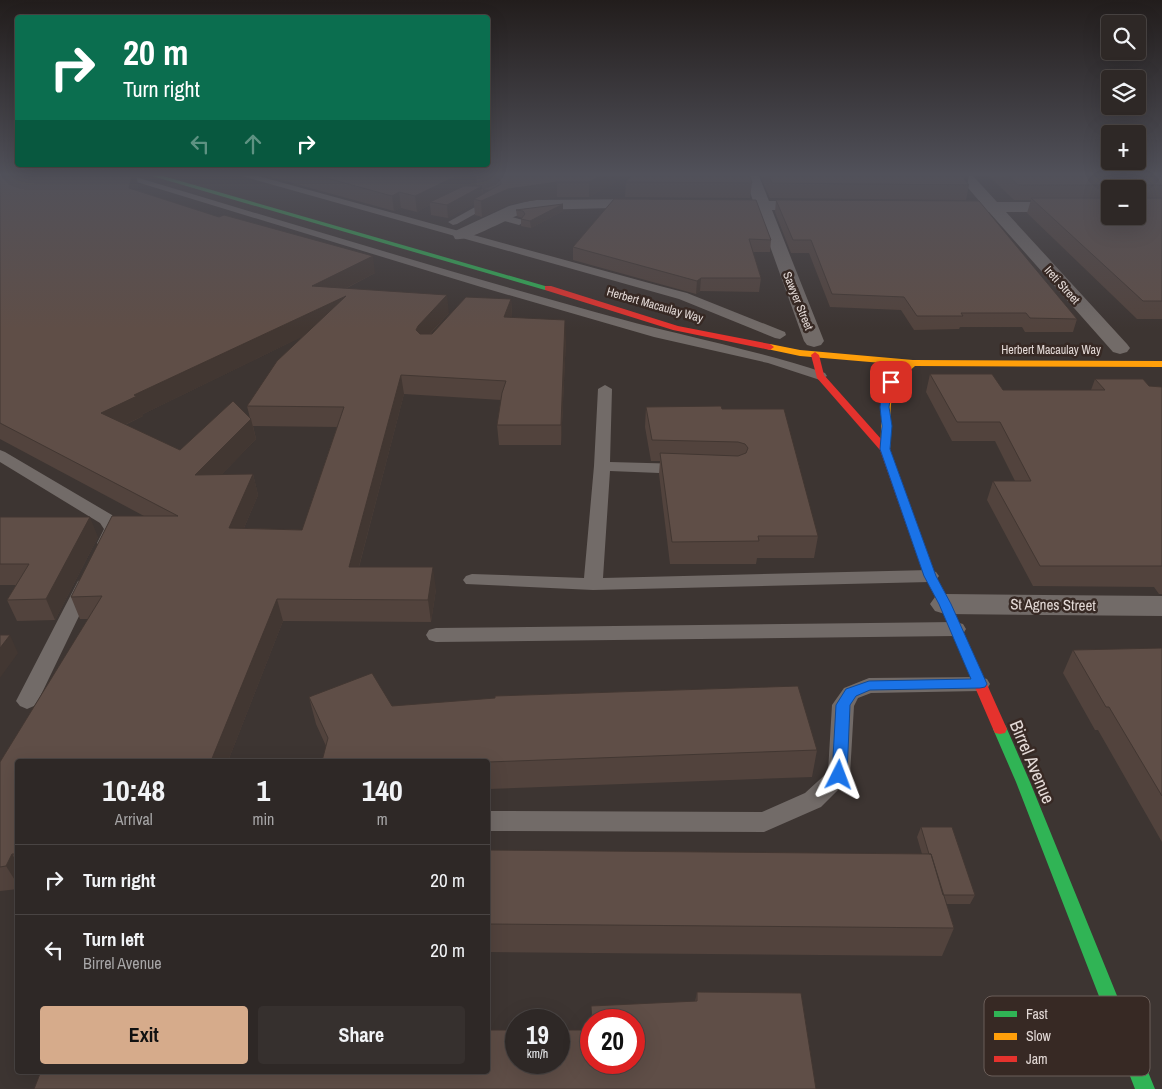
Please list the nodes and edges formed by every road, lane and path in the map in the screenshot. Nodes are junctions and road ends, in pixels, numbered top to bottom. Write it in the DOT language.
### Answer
graph roads {
  1 [pos="283,227"];
  2 [pos="333,227"];
  3 [pos="442,227"];
  4 [pos="456,227"];
  5 [pos="460,227"];
  6 [pos="769,227"];
  7 [pos="1011,227"];
  8 [pos="453,229"];
  9 [pos="719,323"];
  10 [pos="803,341"];
  11 [pos="1100,348"];
  12 [pos="1124,348"];
  13 [pos="800,353"];
  14 [pos="772,360"];
  15 [pos="913,363"];
  16 [pos="1162,364"];
  17 [pos="820,376"];
  18 [pos="604,389"];
  19 [pos="885,449"];
  20 [pos="0,455"];
  21 [pos="602,466"];
  22 [pos="698,469"];
  23 [pos="100,554"];
  24 [pos="92,572"];
  25 [pos="930,576"];
  26 [pos="472,580"];
  27 [pos="593,584"];
  28 [pos="1162,606"];
  29 [pos="950,616"];
  30 [pos="436,635"];
  31 [pos="980,684"];
  32 [pos="27,701"];
  33 [pos="490,821"];
  34 [pos="1108,996"];
  35 [pos="1140,1076"];
  36 [pos="1145,1089"];
  1 -- 14 [label="lane"];
  2 -- 13 [label="main road, Herbert Macaulay Way"];
  3 -- 8 [label="lane"];
  4 -- 8 [label="lane"];
  5 -- 8 [label="street"];
  6 -- 10 [label="street, Sawyer Street"];
  7 -- 12 [label="street, Ireti Street"];
  8 -- 10 [label="lane"];
  9 -- 10 [label="main road, Herbert Macaulay Way"];
  10 -- 13 [label="main road, Herbert Macaulay Way"];
  10 -- 15 [label="main road, Herbert Macaulay Way"];
  10 -- 17 [label="main road"];
  11 -- 12 [label="main road, Herbert Macaulay Way"];
  13 -- 14 [label="lane"];
  14 -- 17 [label="lane"];
  15 -- 16 [label="main road, Herbert Macaulay Way"];
  15 -- 19 [label="main road"];
  17 -- 19 [label="main road"];
  18 -- 21 [label="lane"];
  19 -- 25 [label="main road, Birrel Avenue"];
  20 -- 23 [label="lane"];
  21 -- 22 [label="lane"];
  21 -- 27 [label="lane"];
  24 -- 32 [label="lane"];
  25 -- 27 [label="lane"];
  25 -- 29 [label="main road, Birrel Avenue"];
  26 -- 27 [label="lane"];
  28 -- 29 [label="street, St Agnes Street"];
  29 -- 30 [label="lane"];
  29 -- 31 [label="main road, Birrel Avenue"];
  31 -- 33 [label="lane"];
  31 -- 34 [label="main road, Birrel Avenue"];
  35 -- 36 [label="main road, Birrel Avenue"];
}
